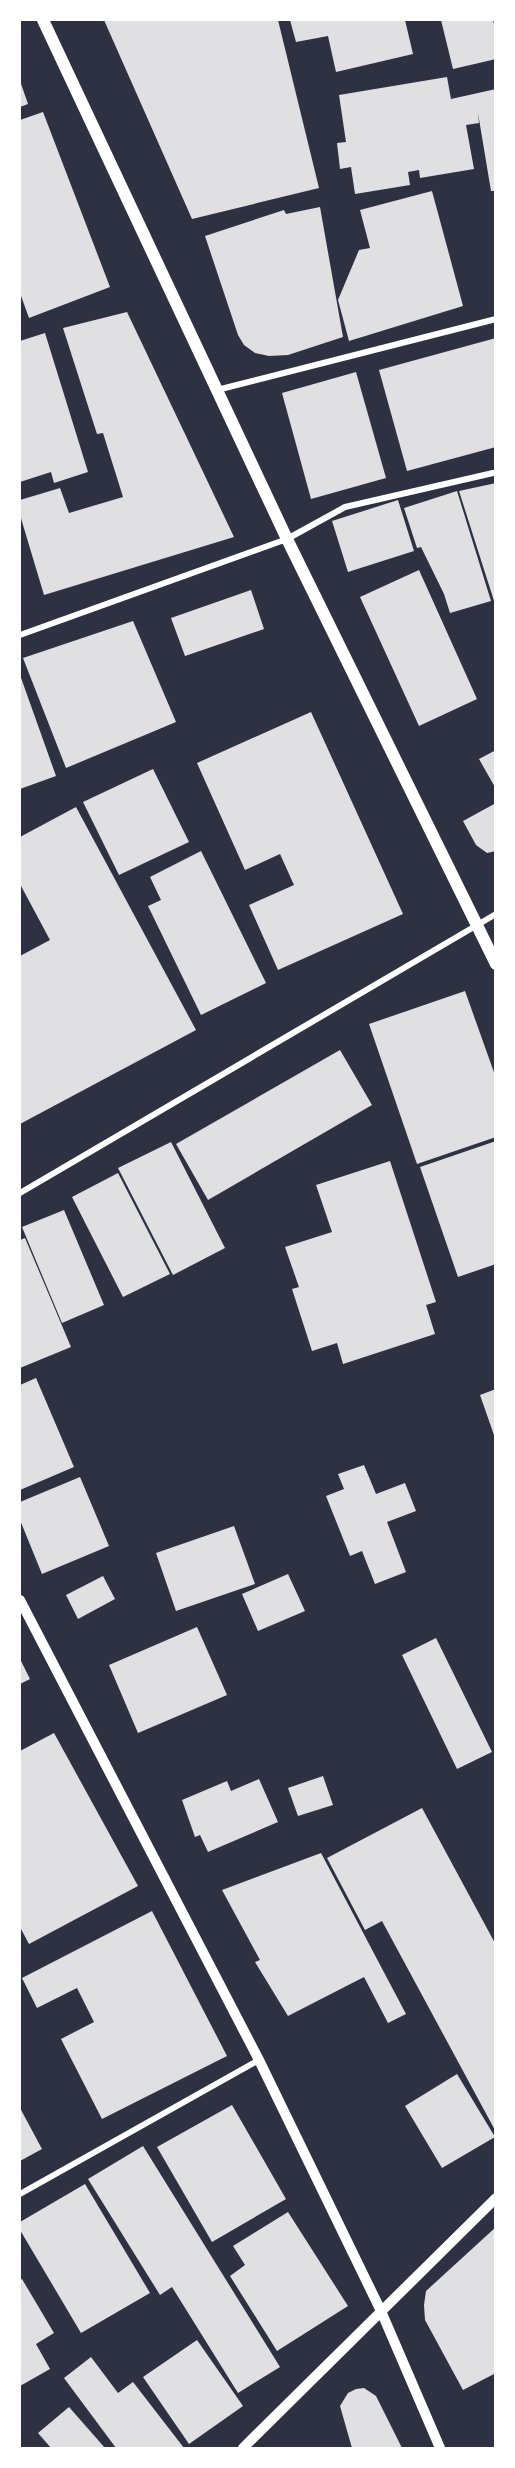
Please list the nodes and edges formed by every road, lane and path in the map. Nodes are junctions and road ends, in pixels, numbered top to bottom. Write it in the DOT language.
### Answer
graph roads {
  1 [pos="43,20"];
  2 [pos="495,319"];
  3 [pos="217,390"];
  4 [pos="493,473"];
  5 [pos="287,539"];
  6 [pos="20,635"];
  7 [pos="495,914"];
  8 [pos="477,925"];
  9 [pos="495,964"];
  10 [pos="20,1193"];
  11 [pos="20,1600"];
  12 [pos="259,2060"];
  13 [pos="20,2194"];
  14 [pos="495,2198"];
  15 [pos="381,2311"];
  16 [pos="243,2448"];
  17 [pos="440,2448"];
  1 -- 3 [label="main road"];
  2 -- 3 [label="street"];
  3 -- 5 [label="main road"];
  4 -- 5 [label="street"];
  5 -- 6 [label="street"];
  5 -- 8 [label="main road"];
  7 -- 8 [label="street"];
  8 -- 9 [label="main road"];
  8 -- 10 [label="street"];
  11 -- 12 [label="street"];
  12 -- 13 [label="street"];
  12 -- 15 [label="street"];
  14 -- 15 [label="street"];
  15 -- 16 [label="street"];
  15 -- 17 [label="street"];
}
